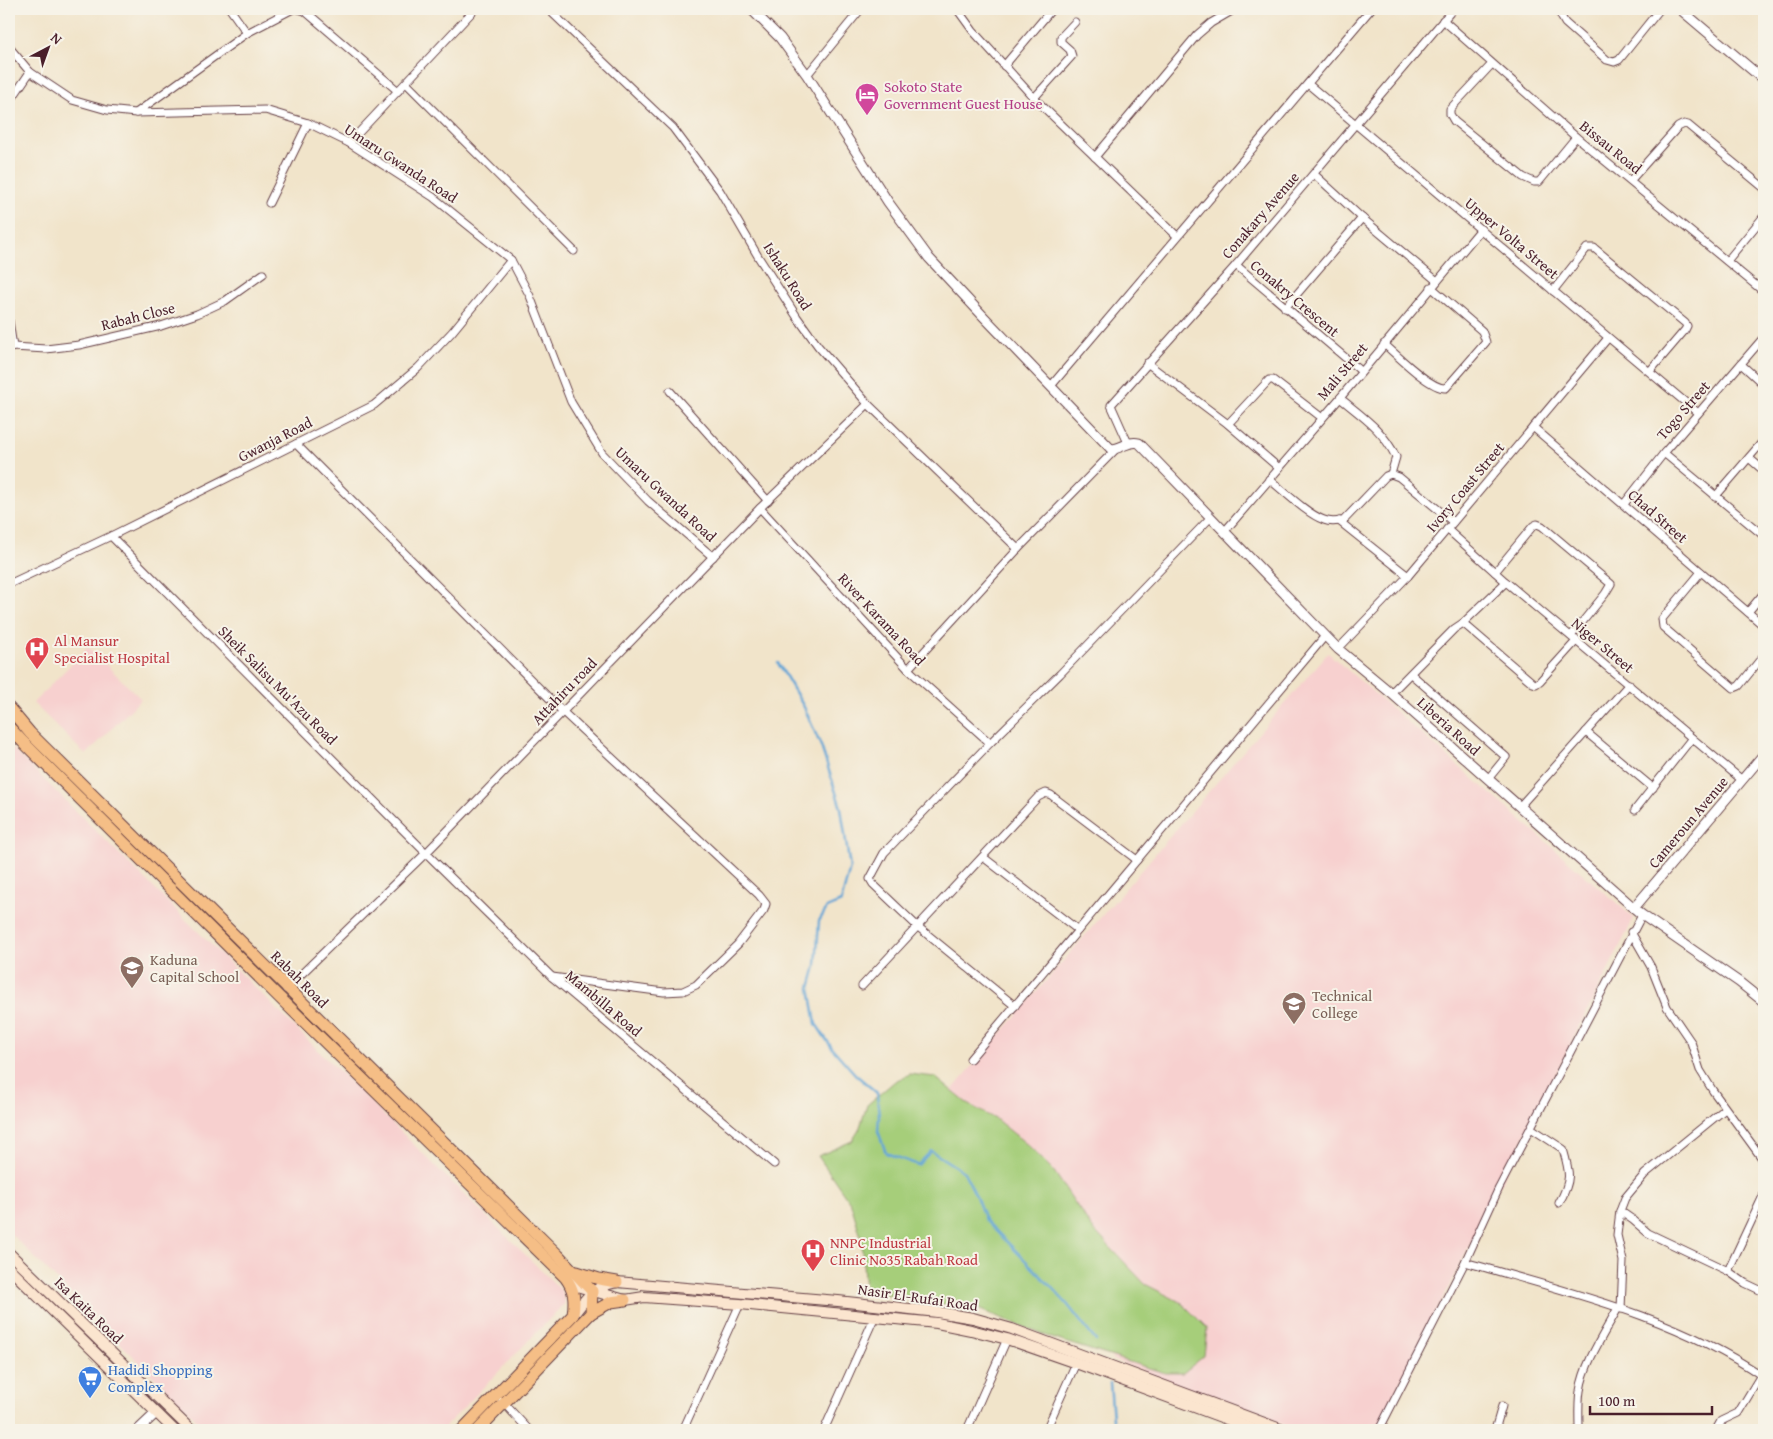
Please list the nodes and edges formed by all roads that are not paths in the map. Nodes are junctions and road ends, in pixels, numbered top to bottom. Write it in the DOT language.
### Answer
graph roads {
  1 [pos="230,9"];
  2 [pos="293,9"];
  3 [pos="298,9"];
  4 [pos="475,9"];
  5 [pos="548,9"];
  6 [pos="751,9"];
  7 [pos="861,9"];
  8 [pos="957,9"];
  9 [pos="1052,9"];
  10 [pos="1235,9"];
  11 [pos="1371,9"];
  12 [pos="1453,9"];
  13 [pos="1563,9"];
  14 [pos="1660,9"];
  15 [pos="1680,9"];
  16 [pos="1443,20"];
  17 [pos="1075,22"];
  18 [pos="247,33"];
  19 [pos="9,47"];
  20 [pos="1492,64"];
  21 [pos="1004,66"];
  22 [pos="30,72"];
  23 [pos="807,75"];
  24 [pos="1764,80"];
  25 [pos="406,83"];
  26 [pos="1308,84"];
  27 [pos="398,91"];
  28 [pos="1034,98"];
  29 [pos="9,103"];
  30 [pos="136,113"];
  31 [pos="308,122"];
  32 [pos="1356,125"];
  33 [pos="1576,137"];
  34 [pos="349,143"];
  35 [pos="1095,157"];
  36 [pos="1314,174"];
  37 [pos="1630,181"];
  38 [pos="1764,188"];
  39 [pos="270,203"];
  40 [pos="1764,216"];
  41 [pos="1362,218"];
  42 [pos="1481,229"];
  43 [pos="1177,236"];
  44 [pos="574,251"];
  45 [pos="511,260"];
  46 [pos="1727,261"];
  47 [pos="1236,265"];
  48 [pos="263,274"];
  49 [pos="1437,281"];
  50 [pos="1431,288"];
  51 [pos="1553,291"];
  52 [pos="1764,292"];
  53 [pos="1285,308"];
  54 [pos="9,321"];
  55 [pos="1764,337"];
  56 [pos="1608,338"];
  57 [pos="1384,344"];
  58 [pos="11,348"];
  59 [pos="1147,363"];
  60 [pos="1741,364"];
  61 [pos="1361,371"];
  62 [pos="1650,371"];
  63 [pos="1764,385"];
  64 [pos="1051,386"];
  65 [pos="670,391"];
  66 [pos="1340,398"];
  67 [pos="868,404"];
  68 [pos="1698,414"];
  69 [pos="1322,417"];
  70 [pos="1228,424"];
  71 [pos="1533,427"];
  72 [pos="1764,440"];
  73 [pos="1128,443"];
  74 [pos="296,444"];
  75 [pos="1115,450"];
  76 [pos="1664,453"];
  77 [pos="1749,458"];
  78 [pos="1279,468"];
  79 [pos="1764,471"];
  80 [pos="1390,474"];
  81 [pos="1269,479"];
  82 [pos="1715,497"];
  83 [pos="768,501"];
  84 [pos="1624,504"];
  85 [pos="760,508"];
  86 [pos="1211,516"];
  87 [pos="1339,521"];
  88 [pos="1453,522"];
  89 [pos="1447,530"];
  90 [pos="1225,531"];
  91 [pos="111,536"];
  92 [pos="1764,536"];
  93 [pos="1018,549"];
  94 [pos="713,557"];
  95 [pos="1495,572"];
  96 [pos="1701,572"];
  97 [pos="1408,576"];
  98 [pos="1506,582"];
  99 [pos="9,584"];
  100 [pos="1764,593"];
  101 [pos="1748,612"];
  102 [pos="1463,623"];
  103 [pos="1764,626"];
  104 [pos="1325,636"];
  105 [pos="1574,638"];
  106 [pos="1338,649"];
  107 [pos="1764,655"];
  108 [pos="908,669"];
  109 [pos="1411,674"];
  110 [pos="1629,684"];
  111 [pos="1391,693"];
  112 [pos="9,708"];
  113 [pos="564,712"];
  114 [pos="9,726"];
  115 [pos="1586,732"];
  116 [pos="1692,738"];
  117 [pos="990,743"];
  118 [pos="1764,754"];
  119 [pos="1488,779"];
  120 [pos="1742,780"];
  121 [pos="1653,788"];
  122 [pos="1520,806"];
  123 [pos="1634,810"];
  124 [pos="426,853"];
  125 [pos="983,858"];
  126 [pos="1137,860"];
  127 [pos="1634,908"];
  128 [pos="1642,915"];
  129 [pos="917,926"];
  130 [pos="1078,930"];
  131 [pos="1631,932"];
  132 [pos="552,977"];
  133 [pos="862,986"];
  134 [pos="288,988"];
  135 [pos="279,997"];
  136 [pos="1764,1002"];
  137 [pos="1015,1006"];
  138 [pos="970,1059"];
  139 [pos="1725,1108"];
  140 [pos="1531,1128"];
  141 [pos="1764,1161"];
  142 [pos="774,1164"];
  143 [pos="1764,1194"];
  144 [pos="1559,1203"];
  145 [pos="501,1206"];
  146 [pos="1620,1211"];
  147 [pos="9,1253"];
  148 [pos="1465,1262"];
  149 [pos="9,1268"];
  150 [pos="1728,1271"];
  151 [pos="569,1274"];
  152 [pos="617,1282"];
  153 [pos="592,1291"];
  154 [pos="1764,1292"];
  155 [pos="624,1300"];
  156 [pos="740,1304"];
  157 [pos="1619,1308"];
  158 [pos="591,1313"];
  159 [pos="573,1315"];
  160 [pos="875,1316"];
  161 [pos="1007,1339"];
  162 [pos="1076,1363"];
  163 [pos="1763,1376"];
  164 [pos="1167,1392"];
  165 [pos="501,1399"];
  166 [pos="1502,1406"];
  167 [pos="156,1412"];
  168 [pos="138,1430"];
  169 [pos="174,1430"];
  170 [pos="191,1430"];
  171 [pos="462,1430"];
  172 [pos="478,1430"];
  173 [pos="529,1430"];
  174 [pos="684,1430"];
  175 [pos="824,1430"];
  176 [pos="967,1430"];
  177 [pos="1046,1430"];
  178 [pos="1256,1430"];
  179 [pos="1283,1430"];
  180 [pos="1379,1430"];
  181 [pos="1495,1430"];
  182 [pos="1579,1430"];
  183 [pos="1716,1430"];
  1 -- 18 [label="street"];
  2 -- 18 [label="street"];
  3 -- 27 [label="street"];
  4 -- 25 [label="street"];
  5 -- 67 [label="street, Ishaku Road"];
  6 -- 23 [label="street"];
  7 -- 23 [label="street"];
  8 -- 21 [label="street"];
  9 -- 21 [label="street"];
  10 -- 35 [label="street"];
  11 -- 26 [label="street"];
  12 -- 16 [label="street, Conakary Avenue"];
  13 -- 14 [label="street"];
  15 -- 24 [label="street"];
  16 -- 20 [label="street, Bissau Road"];
  16 -- 32 [label="street, Conakary Avenue"];
  17 -- 28 [label="street"];
  18 -- 30 [label="street"];
  19 -- 22 [label="street, Umaru Gwanda Road"];
  20 -- 33 [label="street, Bissau Road"];
  20 -- 33 [label="street"];
  21 -- 28 [label="street"];
  22 -- 29 [label="street"];
  22 -- 30 [label="street, Umaru Gwanda Road"];
  23 -- 64 [label="street"];
  25 -- 27 [label="street"];
  25 -- 44 [label="street"];
  26 -- 32 [label="street, Upper Volta Street"];
  26 -- 43 [label="street"];
  27 -- 34 [label="street"];
  28 -- 35 [label="street"];
  30 -- 31 [label="street, Umaru Gwanda Road"];
  31 -- 34 [label="street, Umaru Gwanda Road"];
  31 -- 39 [label="street"];
  32 -- 36 [label="street, Conakary Avenue"];
  32 -- 42 [label="street, Upper Volta Street"];
  33 -- 37 [label="street, Bissau Road"];
  34 -- 45 [label="street, Umaru Gwanda Road"];
  35 -- 43 [label="street"];
  36 -- 41 [label="street"];
  36 -- 47 [label="street, Conakary Avenue"];
  37 -- 38 [label="street"];
  37 -- 46 [label="street, Bissau Road"];
  40 -- 46 [label="street"];
  41 -- 49 [label="street"];
  41 -- 53 [label="street"];
  42 -- 49 [label="street, Mali Street"];
  42 -- 51 [label="street, Upper Volta Street"];
  43 -- 64 [label="street"];
  45 -- 74 [label="street, Gwanja Road"];
  45 -- 94 [label="street, Umaru Gwanda Road"];
  46 -- 52 [label="street, Bissau Road"];
  47 -- 53 [label="street, Conakry Crescent"];
  47 -- 59 [label="street, Conakary Avenue"];
  48 -- 58 [label="street, Rabah Close"];
  49 -- 50 [label="street, Mali Street"];
  50 -- 57 [label="street, Mali Street"];
  50 -- 57 [label="street"];
  51 -- 56 [label="street, Upper Volta Street"];
  51 -- 62 [label="street"];
  53 -- 61 [label="street, Conakry Crescent"];
  54 -- 58 [label="street"];
  55 -- 60 [label="street, Togo Street"];
  56 -- 62 [label="street, Upper Volta Street"];
  56 -- 71 [label="street, Ivory Coast Street"];
  57 -- 61 [label="street, Mali Street"];
  59 -- 70 [label="street"];
  59 -- 73 [label="street, Conakary Avenue"];
  60 -- 63 [label="street"];
  60 -- 68 [label="street, Togo Street"];
  61 -- 66 [label="street, Mali Street"];
  62 -- 68 [label="street, Upper Volta Street"];
  64 -- 75 [label="street"];
  65 -- 83 [label="street"];
  66 -- 69 [label="street, Mali Street"];
  66 -- 80 [label="street"];
  67 -- 83 [label="street, Attahiru road"];
  67 -- 93 [label="street, Ishaku Road"];
  68 -- 76 [label="street, Togo Street"];
  69 -- 70 [label="street"];
  69 -- 78 [label="street, Mali Street"];
  70 -- 78 [label="street"];
  71 -- 84 [label="street, Chad Street"];
  71 -- 88 [label="street, Ivory Coast Street"];
  72 -- 77 [label="street"];
  73 -- 75 [label="street"];
  73 -- 86 [label="street, Liberia Road"];
  74 -- 91 [label="street, Gwanja Road"];
  74 -- 113 [label="street"];
  75 -- 93 [label="street"];
  76 -- 82 [label="street"];
  76 -- 84 [label="street, Togo Street"];
  77 -- 79 [label="street"];
  77 -- 82 [label="street"];
  78 -- 81 [label="street, Mali Street"];
  80 -- 87 [label="street"];
  80 -- 88 [label="street"];
  81 -- 87 [label="street"];
  81 -- 90 [label="street, Mali Street"];
  82 -- 92 [label="street"];
  83 -- 85 [label="street, Attahiru road"];
  84 -- 96 [label="street, Chad Street"];
  85 -- 94 [label="street, Attahiru road"];
  85 -- 108 [label="street, River Karama Road"];
  86 -- 90 [label="street, Liberia Road"];
  86 -- 117 [label="street"];
  87 -- 97 [label="street"];
  88 -- 89 [label="street, Ivory Coast Street"];
  89 -- 95 [label="street, Niger Street"];
  89 -- 97 [label="street, Ivory Coast Street"];
  90 -- 104 [label="street, Liberia Road"];
  91 -- 99 [label="street, Gwanja Road"];
  91 -- 124 [label="street, Sheik Salisu Mu'Azu Road"];
  93 -- 108 [label="street"];
  94 -- 113 [label="street, Attahiru road"];
  95 -- 98 [label="street, Niger Street"];
  95 -- 105 [label="street"];
  96 -- 101 [label="street, Chad Street"];
  96 -- 107 [label="street"];
  97 -- 106 [label="street, Ivory Coast Street"];
  98 -- 102 [label="street"];
  98 -- 105 [label="street, Niger Street"];
  100 -- 101 [label="street"];
  101 -- 103 [label="street, Chad Street"];
  102 -- 105 [label="street"];
  102 -- 109 [label="street"];
  104 -- 106 [label="street, Liberia Road"];
  104 -- 126 [label="street"];
  105 -- 110 [label="street, Niger Street"];
  106 -- 111 [label="street, Liberia Road"];
  108 -- 117 [label="street, River Karama Road"];
  109 -- 111 [label="street"];
  109 -- 119 [label="street"];
  110 -- 115 [label="street"];
  110 -- 116 [label="street, Niger Street"];
  111 -- 119 [label="street, Liberia Road"];
  112 -- 134 [label="main road, Rabah Road"];
  113 -- 124 [label="street, Attahiru road"];
  113 -- 132 [label="street"];
  114 -- 135 [label="main road, Rabah Road"];
  115 -- 121 [label="street"];
  115 -- 122 [label="street"];
  116 -- 120 [label="street, Niger Street"];
  116 -- 121 [label="street"];
  117 -- 129 [label="street"];
  118 -- 120 [label="street, Cameroun Avenue"];
  119 -- 122 [label="street, Liberia Road"];
  120 -- 127 [label="street, Cameroun Avenue"];
  121 -- 123 [label="street"];
  122 -- 127 [label="street, Liberia Road"];
  124 -- 132 [label="street, Mambilla Road"];
  124 -- 134 [label="street, Attahiru road"];
  125 -- 126 [label="street"];
  125 -- 129 [label="street"];
  125 -- 130 [label="street"];
  126 -- 130 [label="street"];
  127 -- 128 [label="street, Liberia Road"];
  128 -- 131 [label="street"];
  128 -- 136 [label="street, Liberia Road"];
  129 -- 133 [label="street"];
  129 -- 137 [label="street"];
  130 -- 137 [label="street"];
  131 -- 139 [label="street"];
  131 -- 140 [label="street"];
  132 -- 142 [label="street, Mambilla Road"];
  134 -- 135 [label="street, Attahiru road"];
  134 -- 145 [label="main road, Rabah Road"];
  135 -- 145 [label="main road, Rabah Road"];
  137 -- 138 [label="street"];
  139 -- 141 [label="street"];
  139 -- 146 [label="street"];
  140 -- 144 [label="street"];
  140 -- 148 [label="street"];
  143 -- 150 [label="street"];
  145 -- 151 [label="main road, Rabah Road"];
  146 -- 150 [label="street"];
  146 -- 157 [label="street"];
  147 -- 170 [label="main road, Isa Kaita Road"];
  148 -- 157 [label="street"];
  148 -- 180 [label="street"];
  149 -- 167 [label="main road, Isa Kaita Road"];
  150 -- 154 [label="street"];
  151 -- 152 [label="main road"];
  151 -- 153 [label="main road, Rabah Road"];
  151 -- 159 [label="main road"];
  152 -- 153 [label="main road, Nasir El-Rufai Road"];
  152 -- 164 [label="main road, Nasir El-Rufai Road"];
  153 -- 155 [label="main road, Nasir El-Rufai Road"];
  153 -- 158 [label="main road"];
  153 -- 159 [label="main road"];
  155 -- 156 [label="main road, Nasir El-Rufai Road"];
  155 -- 158 [label="main road"];
  156 -- 160 [label="main road, Nasir El-Rufai Road"];
  156 -- 174 [label="street"];
  157 -- 163 [label="street"];
  157 -- 182 [label="street"];
  158 -- 165 [label="main road"];
  159 -- 165 [label="main road"];
  160 -- 161 [label="main road, Nasir El-Rufai Road"];
  160 -- 175 [label="street"];
  161 -- 162 [label="main road, Nasir El-Rufai Road"];
  161 -- 176 [label="street"];
  162 -- 164 [label="main road, Nasir El-Rufai Road"];
  162 -- 177 [label="street"];
  163 -- 183 [label="street"];
  164 -- 178 [label="main road, Nasir El-Rufai Road"];
  164 -- 179 [label="main road, Nasir El-Rufai Road"];
  165 -- 171 [label="main road"];
  165 -- 172 [label="main road"];
  165 -- 173 [label="street"];
  166 -- 181 [label="street"];
  167 -- 168 [label="street"];
  167 -- 169 [label="main road, Isa Kaita Road"];
}
